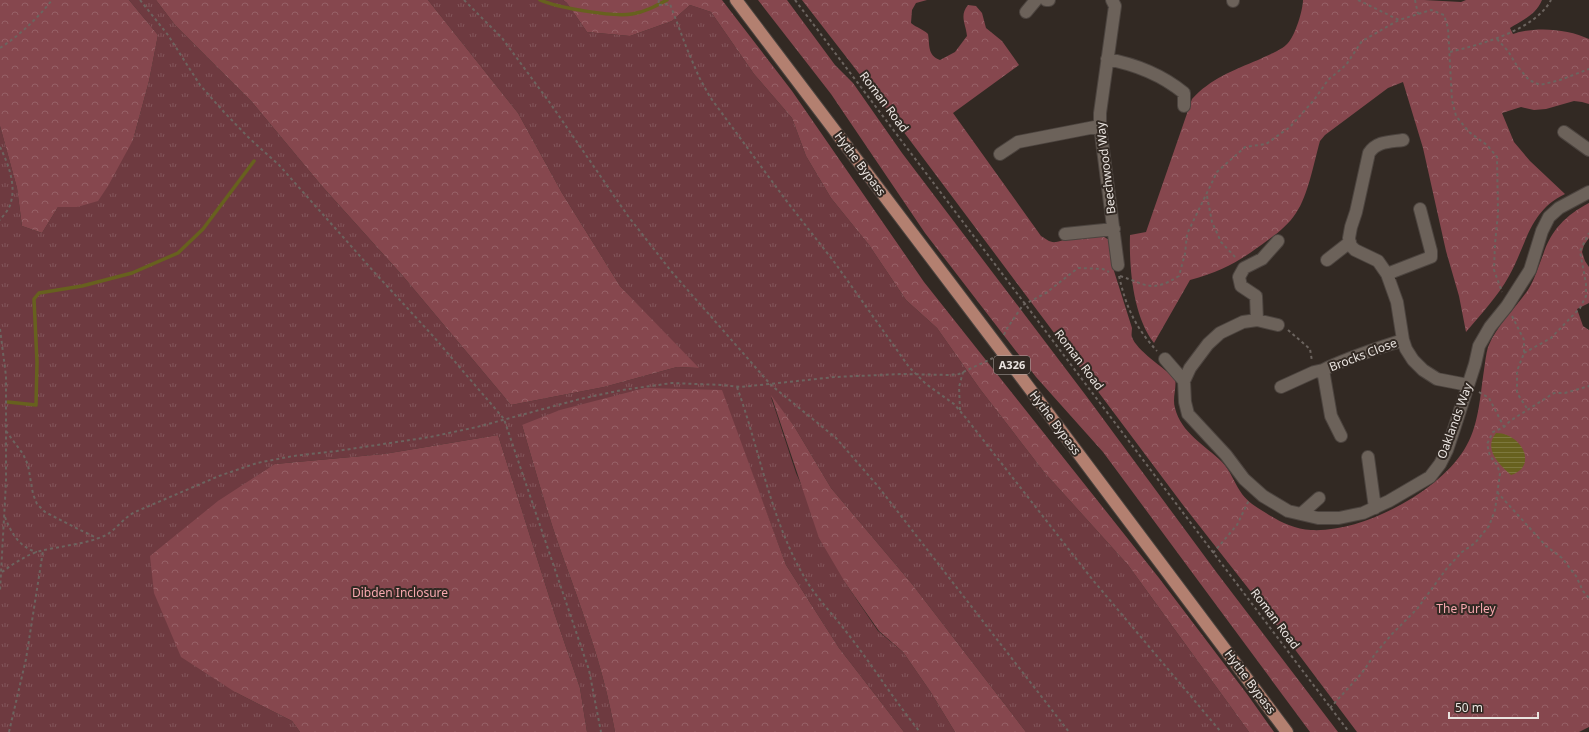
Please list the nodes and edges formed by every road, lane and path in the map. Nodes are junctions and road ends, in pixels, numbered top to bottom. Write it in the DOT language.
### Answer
graph roads {
  1 [pos="52,0"];
  2 [pos="140,0"];
  3 [pos="464,0"];
  4 [pos="659,0"];
  5 [pos="736,0"];
  6 [pos="795,0"];
  7 [pos="1036,0"];
  8 [pos="1112,0"];
  9 [pos="1358,0"];
  10 [pos="1415,0"];
  11 [pos="1551,0"];
  12 [pos="1026,12"];
  13 [pos="1418,14"];
  14 [pos="1398,20"];
  15 [pos="1497,38"];
  16 [pos="0,48"];
  17 [pos="1450,52"];
  18 [pos="1107,59"];
  19 [pos="1589,69"];
  20 [pos="1184,106"];
  21 [pos="1100,126"];
  22 [pos="1564,132"];
  23 [pos="1403,140"];
  24 [pos="0,147"];
  25 [pos="1589,150"];
  26 [pos="1000,154"];
  27 [pos="1589,192"];
  28 [pos="1206,195"];
  29 [pos="1420,209"];
  30 [pos="0,220"];
  31 [pos="1114,229"];
  32 [pos="1589,233"];
  33 [pos="1065,234"];
  34 [pos="1278,241"];
  35 [pos="1350,242"];
  36 [pos="1327,260"];
  37 [pos="1244,268"];
  38 [pos="1118,270"];
  39 [pos="1387,274"];
  40 [pos="1588,296"];
  41 [pos="1025,304"];
  42 [pos="1507,306"];
  43 [pos="1257,320"];
  44 [pos="1278,325"];
  45 [pos="0,329"];
  46 [pos="1403,340"];
  47 [pos="1002,351"];
  48 [pos="1524,352"];
  49 [pos="1165,359"];
  50 [pos="964,371"];
  51 [pos="1318,371"];
  52 [pos="916,374"];
  53 [pos="1184,380"];
  54 [pos="771,385"];
  55 [pos="1468,385"];
  56 [pos="1589,386"];
  57 [pos="737,387"];
  58 [pos="1281,387"];
  59 [pos="1528,410"];
  60 [pos="960,412"];
  61 [pos="504,419"];
  62 [pos="1504,427"];
  63 [pos="6,430"];
  64 [pos="1341,436"];
  65 [pos="1368,457"];
  66 [pos="1254,488"];
  67 [pos="1497,492"];
  68 [pos="1319,498"];
  69 [pos="1375,508"];
  70 [pos="1302,514"];
  71 [pos="4,516"];
  72 [pos="98,538"];
  73 [pos="43,551"];
  74 [pos="38,552"];
  75 [pos="1213,553"];
  76 [pos="2,572"];
  77 [pos="0,591"];
  78 [pos="1589,598"];
  79 [pos="1330,708"];
  80 [pos="10,732"];
  81 [pos="601,732"];
  82 [pos="920,732"];
  83 [pos="1069,732"];
  84 [pos="1221,732"];
  85 [pos="1287,732"];
  86 [pos="1348,732"];
  1 -- 16 [label="path"];
  2 -- 61 [label="path"];
  3 -- 54 [label="path"];
  4 -- 52 [label="path"];
  5 -- 47 [label="main road, Hythe Bypass / A326"];
  6 -- 41 [label="path, Roman Road"];
  7 -- 12 [label="street"];
  8 -- 18 [label="street, Beechwood Way"];
  9 -- 14 [label="path"];
  10 -- 13 [label="path"];
  11 -- 15 [label="path"];
  13 -- 14 [label="path"];
  13 -- 17 [label="path"];
  14 -- 28 [label="path"];
  15 -- 17 [label="path"];
  15 -- 19 [label="path"];
  17 -- 42 [label="path"];
  18 -- 20 [label="street"];
  18 -- 21 [label="street, Beechwood Way"];
  21 -- 26 [label="street"];
  21 -- 31 [label="street, Beechwood Way"];
  22 -- 25 [label="street"];
  23 -- 35 [label="street"];
  24 -- 30 [label="path"];
  27 -- 42 [label="street, Oaklands Way"];
  28 -- 37 [label="path"];
  28 -- 38 [label="path"];
  29 -- 39 [label="street"];
  31 -- 33 [label="street"];
  31 -- 38 [label="street, Beechwood Way"];
  32 -- 40 [label="path"];
  34 -- 37 [label="street"];
  35 -- 36 [label="street"];
  35 -- 39 [label="street"];
  37 -- 43 [label="street"];
  38 -- 41 [label="path"];
  38 -- 49 [label="path"];
  39 -- 46 [label="street"];
  40 -- 48 [label="path"];
  41 -- 47 [label="path"];
  41 -- 75 [label="path, Roman Road"];
  42 -- 48 [label="path"];
  42 -- 55 [label="street, Oaklands Way"];
  43 -- 44 [label="street"];
  43 -- 53 [label="street"];
  44 -- 51 [label="path"];
  45 -- 63 [label="path"];
  46 -- 51 [label="street, Brocks Close"];
  46 -- 55 [label="street"];
  47 -- 50 [label="path"];
  47 -- 85 [label="main road, Hythe Bypass / A326"];
  48 -- 59 [label="path"];
  49 -- 53 [label="street"];
  50 -- 52 [label="path"];
  50 -- 60 [label="path"];
  51 -- 58 [label="street"];
  51 -- 64 [label="street, Brocks Close"];
  52 -- 54 [label="path"];
  52 -- 60 [label="path"];
  53 -- 66 [label="street, Oaklands Way"];
  54 -- 57 [label="path"];
  54 -- 83 [label="path"];
  55 -- 62 [label="path"];
  55 -- 69 [label="street, Oaklands Way"];
  56 -- 59 [label="path"];
  57 -- 61 [label="path"];
  57 -- 82 [label="path"];
  59 -- 62 [label="path"];
  60 -- 84 [label="path"];
  61 -- 72 [label="path"];
  61 -- 81 [label="path"];
  62 -- 67 [label="path"];
  63 -- 71 [label="path"];
  63 -- 72 [label="path"];
  65 -- 69 [label="street"];
  66 -- 70 [label="street, Oaklands Way"];
  66 -- 75 [label="path"];
  67 -- 78 [label="path"];
  67 -- 79 [label="path"];
  68 -- 70 [label="street"];
  69 -- 70 [label="street, Oaklands Way"];
  71 -- 74 [label="path"];
  71 -- 76 [label="path"];
  72 -- 73 [label="path"];
  73 -- 74 [label="path"];
  73 -- 80 [label="path"];
  74 -- 76 [label="path"];
  75 -- 79 [label="path, Roman Road"];
  76 -- 77 [label="path"];
  79 -- 86 [label="path, Roman Road"];
}
